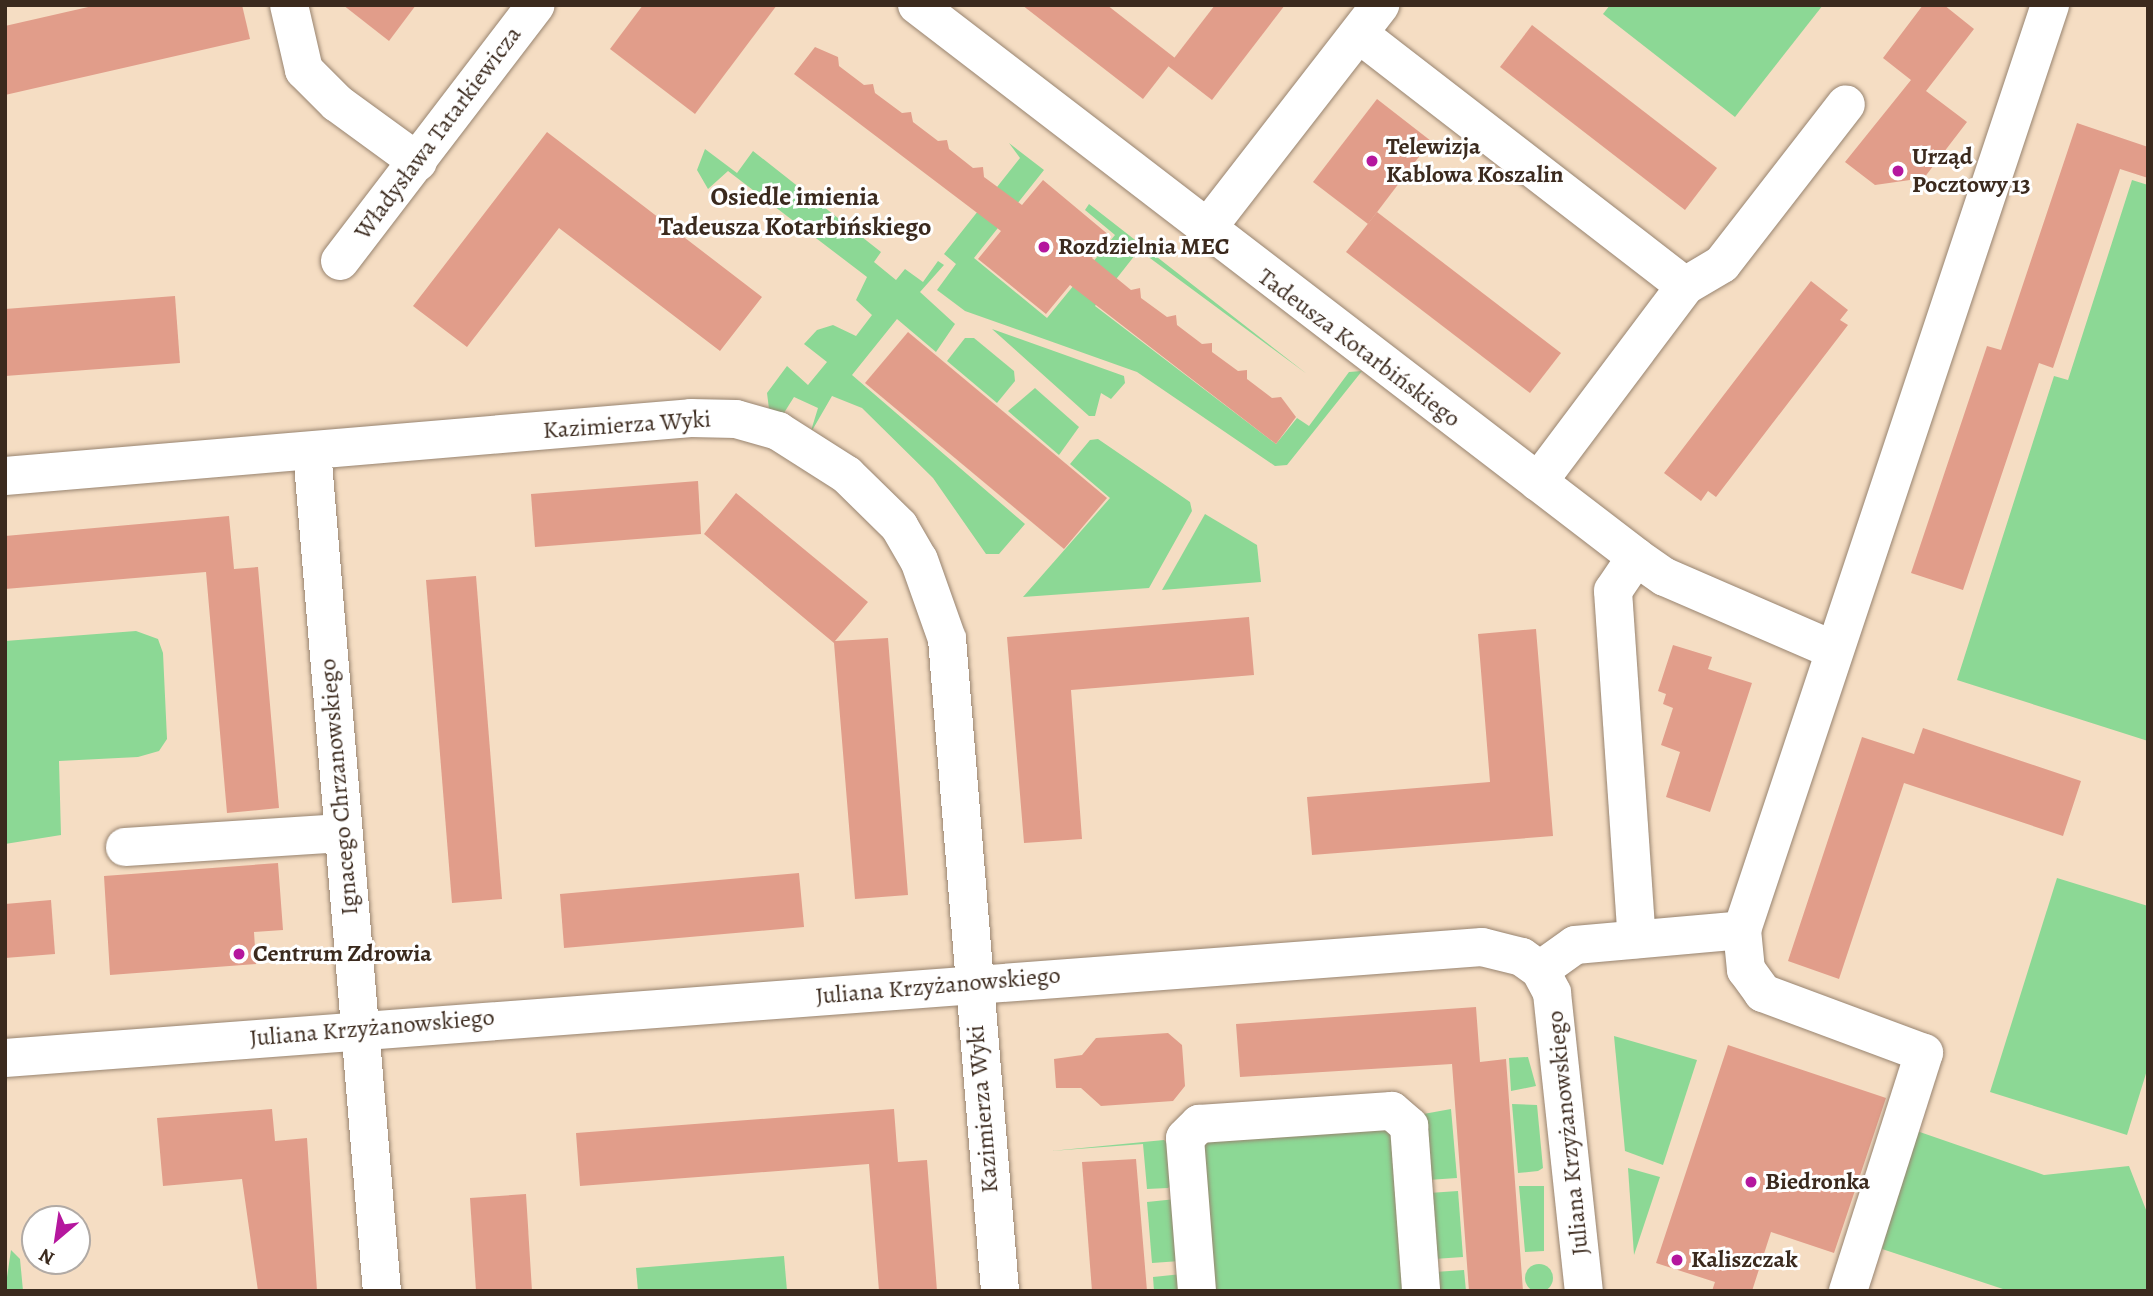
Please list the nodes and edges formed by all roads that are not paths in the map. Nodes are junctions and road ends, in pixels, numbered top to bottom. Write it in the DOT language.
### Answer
graph roads {
  1 [pos="289,5"];
  2 [pos="536,5"];
  3 [pos="917,5"];
  4 [pos="2050,5"];
  5 [pos="1370,20"];
  6 [pos="1846,104"];
  7 [pos="418,162"];
  8 [pos="1205,231"];
  9 [pos="340,261"];
  10 [pos="1685,286"];
  11 [pos="312,452"];
  12 [pos="5,476"];
  13 [pos="1538,482"];
  14 [pos="1636,557"];
  15 [pos="1834,650"];
  16 [pos="343,833"];
  17 [pos="125,848"];
  18 [pos="1742,930"];
  19 [pos="1637,939"];
  20 [pos="1540,970"];
  21 [pos="972,986"];
  22 [pos="361,1028"];
  23 [pos="5,1058"];
  24 [pos="382,1291"];
  25 [pos="1000,1291"];
  26 [pos="1197,1291"];
  27 [pos="1421,1291"];
  28 [pos="1584,1291"];
  29 [pos="1848,1291"];
  1 -- 7 [label="street"];
  2 -- 7 [label="street, Władysława Tatarkiewicza"];
  3 -- 8 [label="street, Tadeusza Kotarbińskiego"];
  4 -- 15 [label="street"];
  5 -- 8 [label="street"];
  5 -- 10 [label="street"];
  6 -- 10 [label="street"];
  7 -- 9 [label="street, Władysława Tatarkiewicza"];
  8 -- 13 [label="street, Tadeusza Kotarbińskiego"];
  10 -- 13 [label="street"];
  11 -- 12 [label="street, Kazimierza Wyki"];
  11 -- 16 [label="street, Ignacego Chrzanowskiego"];
  11 -- 21 [label="street, Kazimierza Wyki"];
  13 -- 14 [label="street, Tadeusza Kotarbińskiego"];
  14 -- 15 [label="street, Tadeusza Kotarbińskiego"];
  14 -- 19 [label="street"];
  15 -- 18 [label="street"];
  16 -- 17 [label="street"];
  16 -- 22 [label="street, Ignacego Chrzanowskiego"];
  18 -- 19 [label="street"];
  18 -- 29 [label="street"];
  19 -- 20 [label="street"];
  20 -- 21 [label="street, Juliana Krzyżanowskiego"];
  20 -- 28 [label="street, Juliana Krzyżanowskiego"];
  21 -- 22 [label="street, Juliana Krzyżanowskiego"];
  21 -- 25 [label="street, Kazimierza Wyki"];
  22 -- 23 [label="street, Juliana Krzyżanowskiego"];
  22 -- 24 [label="street, Ignacego Chrzanowskiego"];
  26 -- 27 [label="street"];
}
